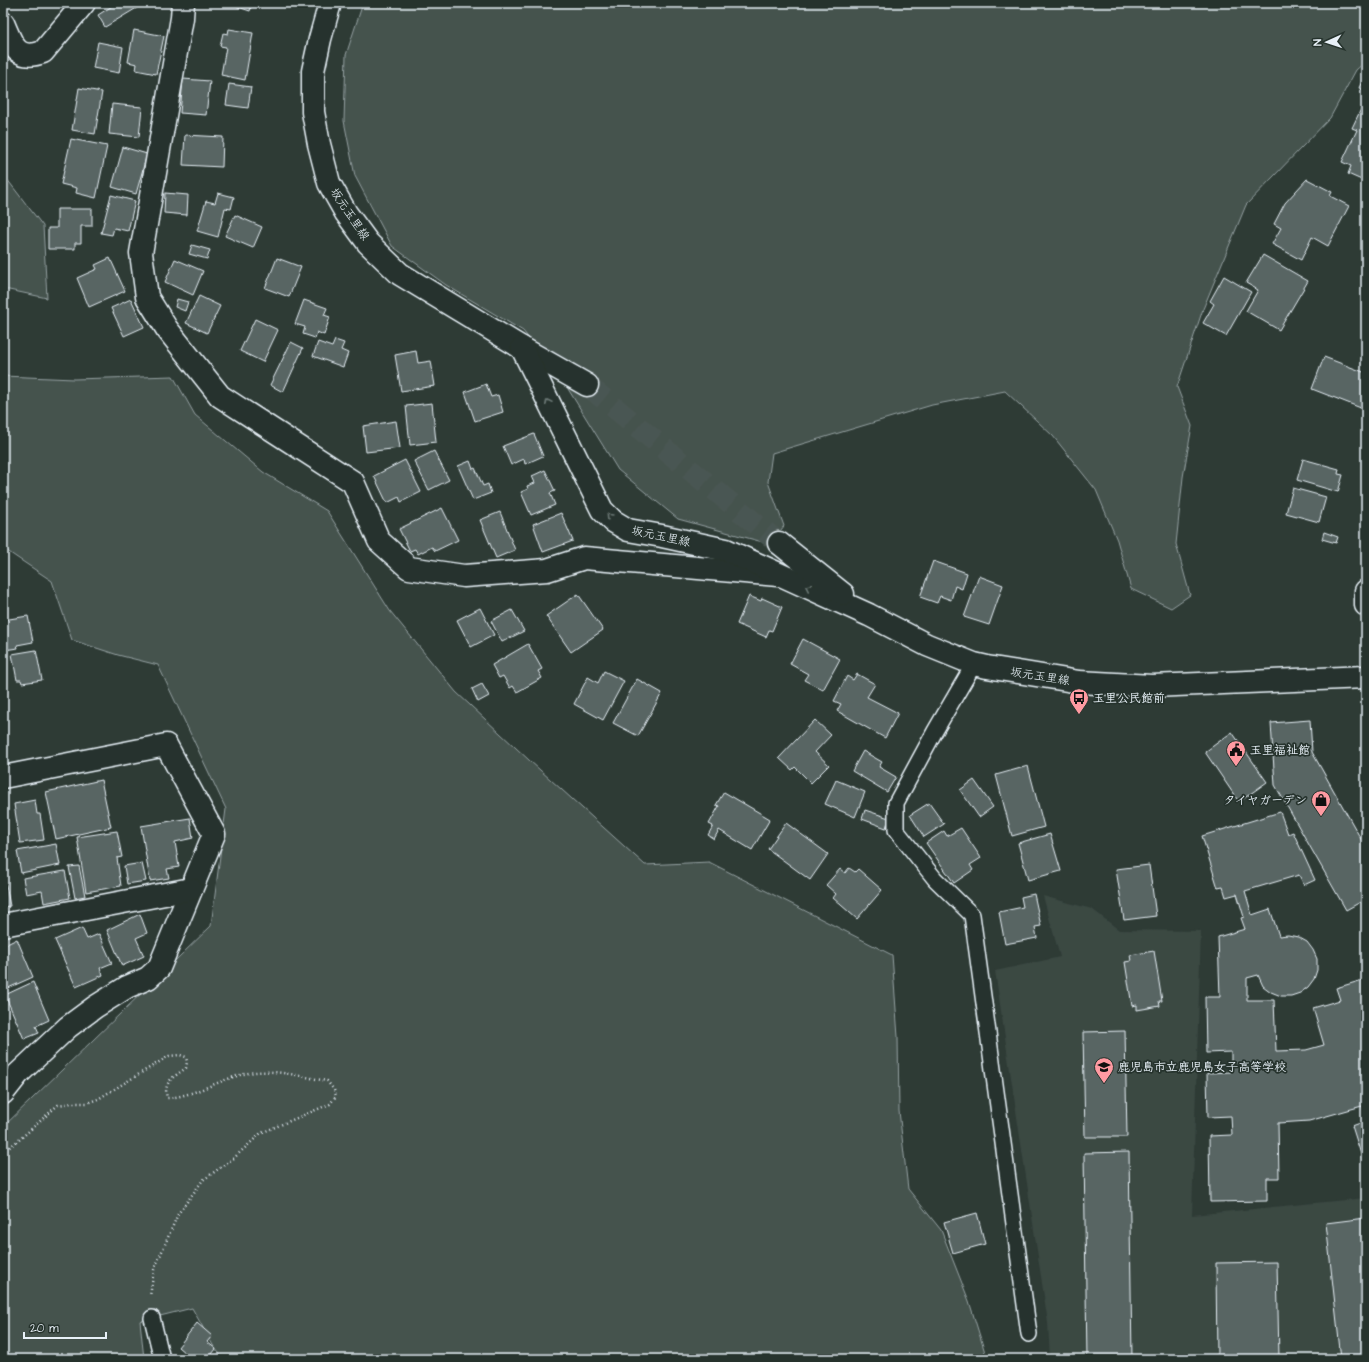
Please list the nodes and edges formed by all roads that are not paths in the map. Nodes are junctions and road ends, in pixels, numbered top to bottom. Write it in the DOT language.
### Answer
graph roads {
  1 [pos="84,3"];
  2 [pos="183,3"];
  3 [pos="330,3"];
  4 [pos="3,23"];
  5 [pos="522,348"];
  6 [pos="587,385"];
  7 [pos="779,543"];
  8 [pos="781,575"];
  9 [pos="1366,591"];
  10 [pos="1366,605"];
  11 [pos="869,615"];
  12 [pos="974,664"];
  13 [pos="1366,677"];
  14 [pos="3,777"];
  15 [pos="191,889"];
  16 [pos="3,925"];
  17 [pos="3,1093"];
  18 [pos="152,1318"];
  19 [pos="1029,1334"];
  20 [pos="162,1359"];
  1 -- 4 [label="street"];
  2 -- 8 [label="street"];
  3 -- 5 [label="street, 坂元玉里線"];
  5 -- 6 [label="street, 坂元玉里線"];
  8 -- 5 [label="street, 坂元玉里線, one-way"];
  7 -- 11 [label="street, 坂元玉里線"];
  11 -- 8 [label="street, 坂元玉里線, one-way"];
  9 -- 10 [label="street"];
  11 -- 12 [label="street, 坂元玉里線"];
  12 -- 13 [label="street, 坂元玉里線"];
  12 -- 19 [label="lane"];
  14 -- 15 [label="street"];
  15 -- 16 [label="street"];
  15 -- 17 [label="street"];
  18 -- 20 [label="lane"];
}
